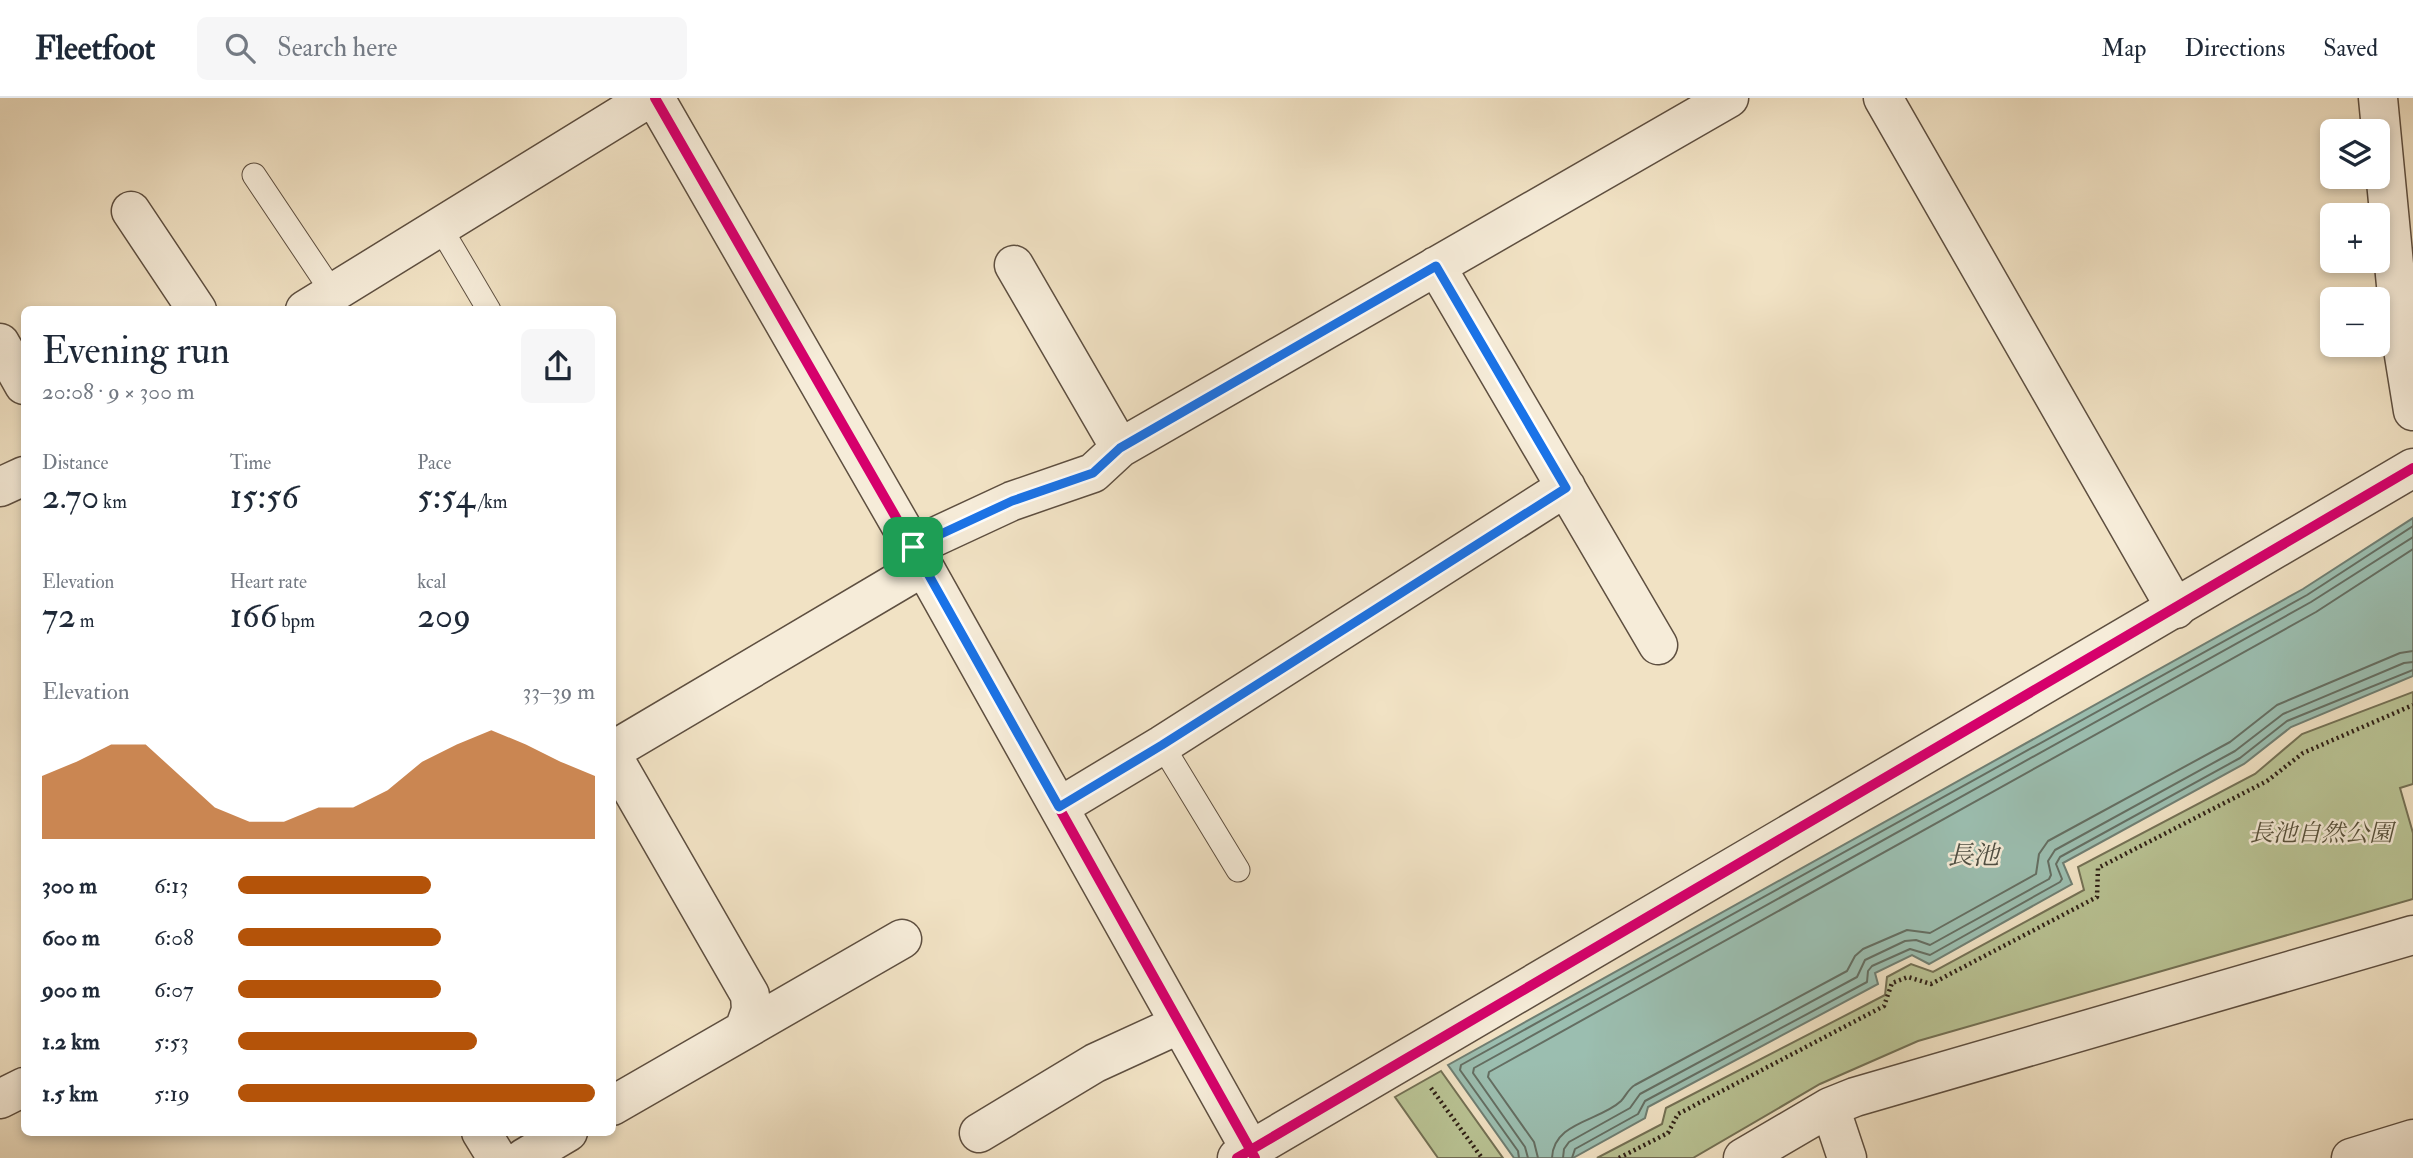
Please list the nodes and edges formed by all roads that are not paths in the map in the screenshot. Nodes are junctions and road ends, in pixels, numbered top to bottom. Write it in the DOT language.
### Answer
graph roads {
  1 [pos="649,98"];
  2 [pos="655,98"];
  3 [pos="1729,98"];
  4 [pos="1883,98"];
  5 [pos="2378,98"];
  6 [pos="254,175"];
  7 [pos="131,211"];
  8 [pos="440,227"];
  9 [pos="1014,265"];
  10 [pos="1436,266"];
  11 [pos="319,301"];
  12 [pos="194,306"];
  13 [pos="487,306"];
  14 [pos="0,344"];
  15 [pos="21,380"];
  16 [pos="2413,411"];
  17 [pos="1120,448"];
  18 [pos="2413,468"];
  19 [pos="21,477"];
  20 [pos="0,487"];
  21 [pos="1566,488"];
  22 [pos="918,557"];
  23 [pos="2176,609"];
  24 [pos="1658,645"];
  25 [pos="1162,745"];
  26 [pos="616,750"];
  27 [pos="616,760"];
  28 [pos="1059,807"];
  29 [pos="1238,870"];
  30 [pos="2413,935"];
  31 [pos="902,939"];
  32 [pos="1180,1024"];
  33 [pos="744,1030"];
  34 [pos="21,1088"];
  35 [pos="0,1099"];
  36 [pos="616,1105"];
  37 [pos="1830,1107"];
  38 [pos="979,1133"];
  39 [pos="483,1136"];
  40 [pos="561,1136"];
  41 [pos="2413,1139"];
  42 [pos="1248,1155"];
  43 [pos="497,1158"];
  44 [pos="524,1158"];
  45 [pos="1743,1158"];
  46 [pos="1847,1158"];
  47 [pos="2351,1158"];
  1 -- 8 [label="street"];
  2 -- 22 [label="street"];
  3 -- 10 [label="street"];
  4 -- 23 [label="street"];
  5 -- 16 [label="street"];
  6 -- 11 [label="lane"];
  7 -- 12 [label="street"];
  8 -- 11 [label="street"];
  8 -- 13 [label="lane"];
  9 -- 17 [label="street"];
  10 -- 17 [label="street"];
  10 -- 21 [label="street"];
  14 -- 15 [label="street"];
  17 -- 22 [label="street"];
  18 -- 23 [label="street"];
  19 -- 20 [label="street"];
  21 -- 24 [label="street"];
  21 -- 25 [label="street"];
  22 -- 26 [label="street"];
  22 -- 28 [label="street"];
  23 -- 42 [label="street"];
  25 -- 28 [label="street"];
  25 -- 29 [label="lane"];
  27 -- 33 [label="street"];
  28 -- 32 [label="street"];
  30 -- 37 [label="street"];
  31 -- 33 [label="street"];
  32 -- 38 [label="street"];
  32 -- 42 [label="street"];
  33 -- 36 [label="street"];
  34 -- 35 [label="street"];
  37 -- 45 [label="street"];
  37 -- 46 [label="street"];
  39 -- 43 [label="street"];
  40 -- 44 [label="street"];
  41 -- 47 [label="street"];
}
